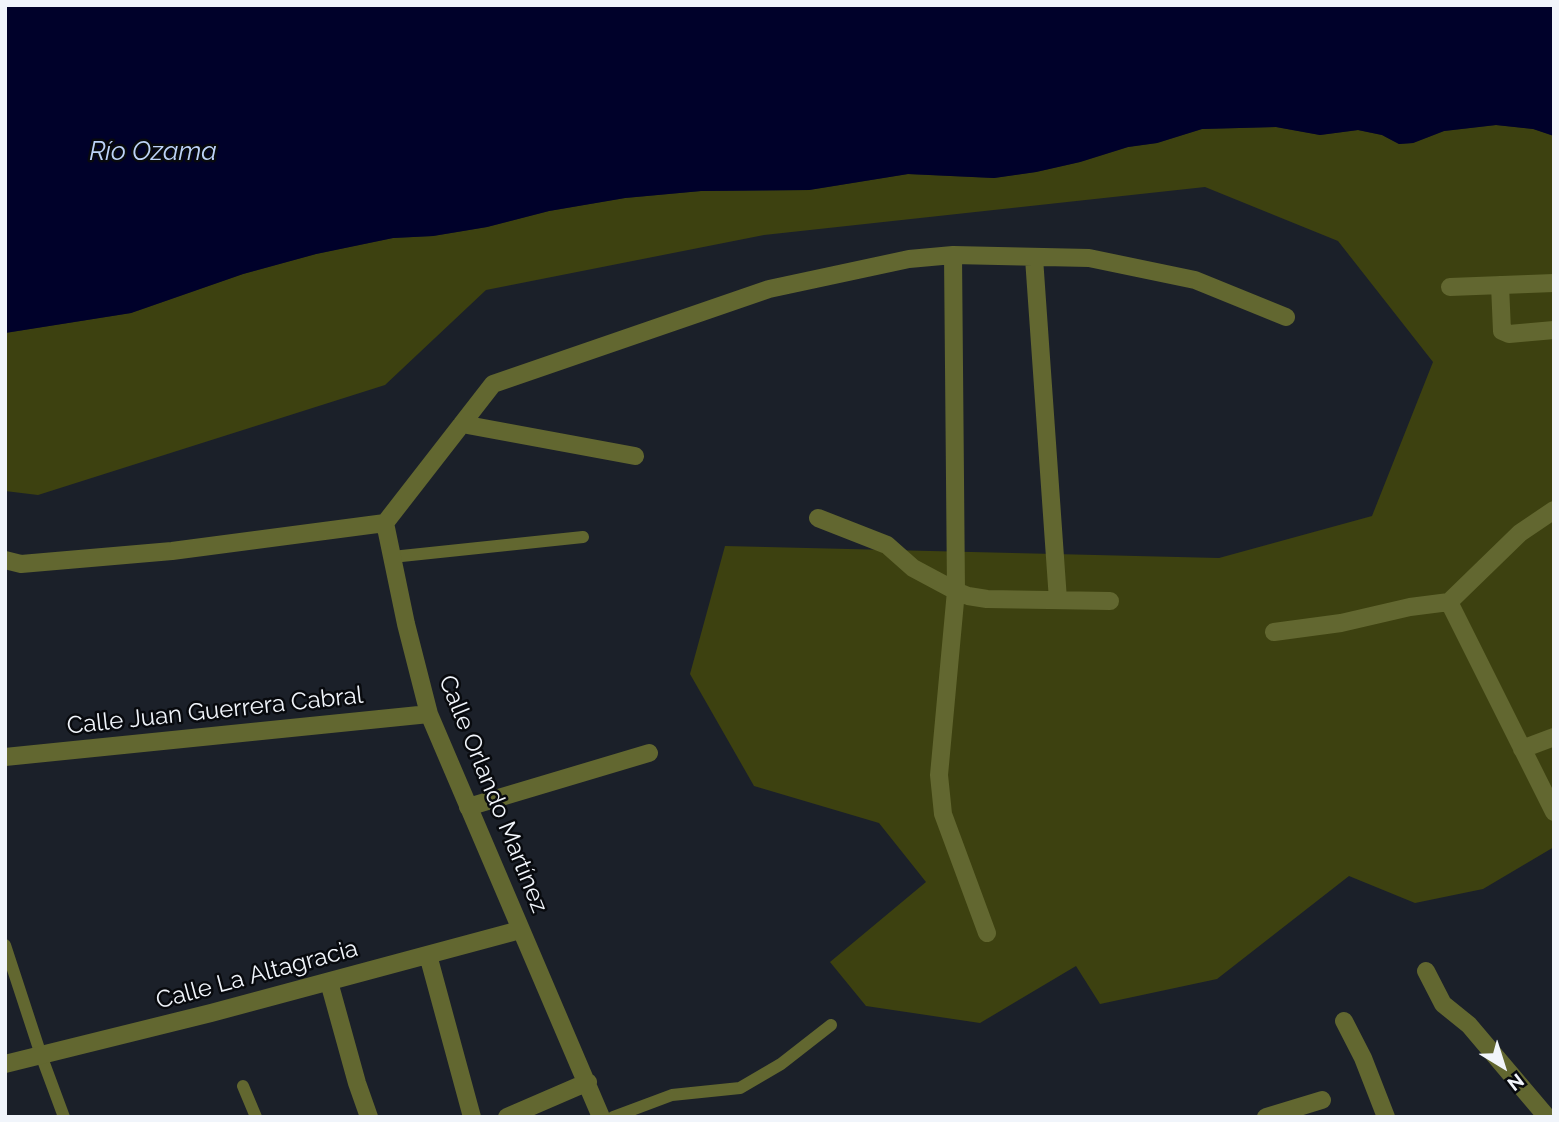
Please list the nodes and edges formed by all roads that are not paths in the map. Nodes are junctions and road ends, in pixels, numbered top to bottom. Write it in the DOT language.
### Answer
graph roads {
  1 [pos="954,255"];
  2 [pos="1034,258"];
  3 [pos="1554,283"];
  4 [pos="1500,285"];
  5 [pos="1450,287"];
  6 [pos="1286,317"];
  7 [pos="1554,330"];
  8 [pos="462,424"];
  9 [pos="635,456"];
  10 [pos="1554,510"];
  11 [pos="818,518"];
  12 [pos="385,523"];
  13 [pos="583,537"];
  14 [pos="392,557"];
  15 [pos="5,560"];
  16 [pos="956,591"];
  17 [pos="1058,600"];
  18 [pos="1110,601"];
  19 [pos="1449,602"];
  20 [pos="1274,632"];
  21 [pos="429,714"];
  22 [pos="1554,737"];
  23 [pos="1522,748"];
  24 [pos="649,753"];
  25 [pos="5,757"];
  26 [pos="468,807"];
  27 [pos="1554,811"];
  28 [pos="520,930"];
  29 [pos="987,933"];
  30 [pos="5,945"];
  31 [pos="428,955"];
  32 [pos="1426,971"];
  33 [pos="329,982"];
  34 [pos="1344,1021"];
  35 [pos="831,1025"];
  36 [pos="41,1055"];
  37 [pos="5,1064"];
  38 [pos="588,1083"];
  39 [pos="243,1086"];
  40 [pos="1322,1100"];
  41 [pos="64,1117"];
  42 [pos="256,1117"];
  43 [pos="369,1117"];
  44 [pos="472,1117"];
  45 [pos="507,1117"];
  46 [pos="601,1117"];
  47 [pos="613,1117"];
  48 [pos="1266,1117"];
  49 [pos="1386,1117"];
  50 [pos="1547,1117"];
  1 -- 2 [label="street"];
  1 -- 8 [label="street"];
  1 -- 16 [label="street"];
  2 -- 6 [label="street"];
  2 -- 17 [label="street"];
  3 -- 4 [label="street"];
  4 -- 5 [label="street"];
  4 -- 7 [label="street"];
  8 -- 9 [label="street"];
  8 -- 12 [label="street"];
  10 -- 19 [label="street"];
  11 -- 16 [label="street"];
  12 -- 14 [label="street, Calle Orlando Martínez"];
  12 -- 15 [label="street"];
  13 -- 14 [label="lane"];
  14 -- 21 [label="street, Calle Orlando Martínez"];
  16 -- 17 [label="street"];
  16 -- 29 [label="street"];
  17 -- 18 [label="street"];
  19 -- 20 [label="street"];
  19 -- 23 [label="street"];
  21 -- 25 [label="street, Calle Juan Guerrera Cabral"];
  21 -- 26 [label="street, Calle Orlando Martínez"];
  22 -- 23 [label="street"];
  23 -- 27 [label="street"];
  24 -- 26 [label="street"];
  26 -- 28 [label="street, Calle Orlando Martínez"];
  28 -- 31 [label="street, Calle La Altagracia"];
  28 -- 38 [label="street, Calle Orlando Martínez"];
  30 -- 36 [label="lane"];
  31 -- 33 [label="street, Calle La Altagracia"];
  31 -- 44 [label="street"];
  32 -- 50 [label="street"];
  33 -- 36 [label="street, Calle La Altagracia"];
  33 -- 43 [label="street"];
  34 -- 49 [label="street"];
  35 -- 47 [label="lane"];
  36 -- 37 [label="street, Calle La Altagracia"];
  36 -- 41 [label="lane"];
  38 -- 45 [label="street"];
  38 -- 46 [label="street, Calle Orlando Martínez"];
  39 -- 42 [label="lane"];
  40 -- 48 [label="street"];
}
